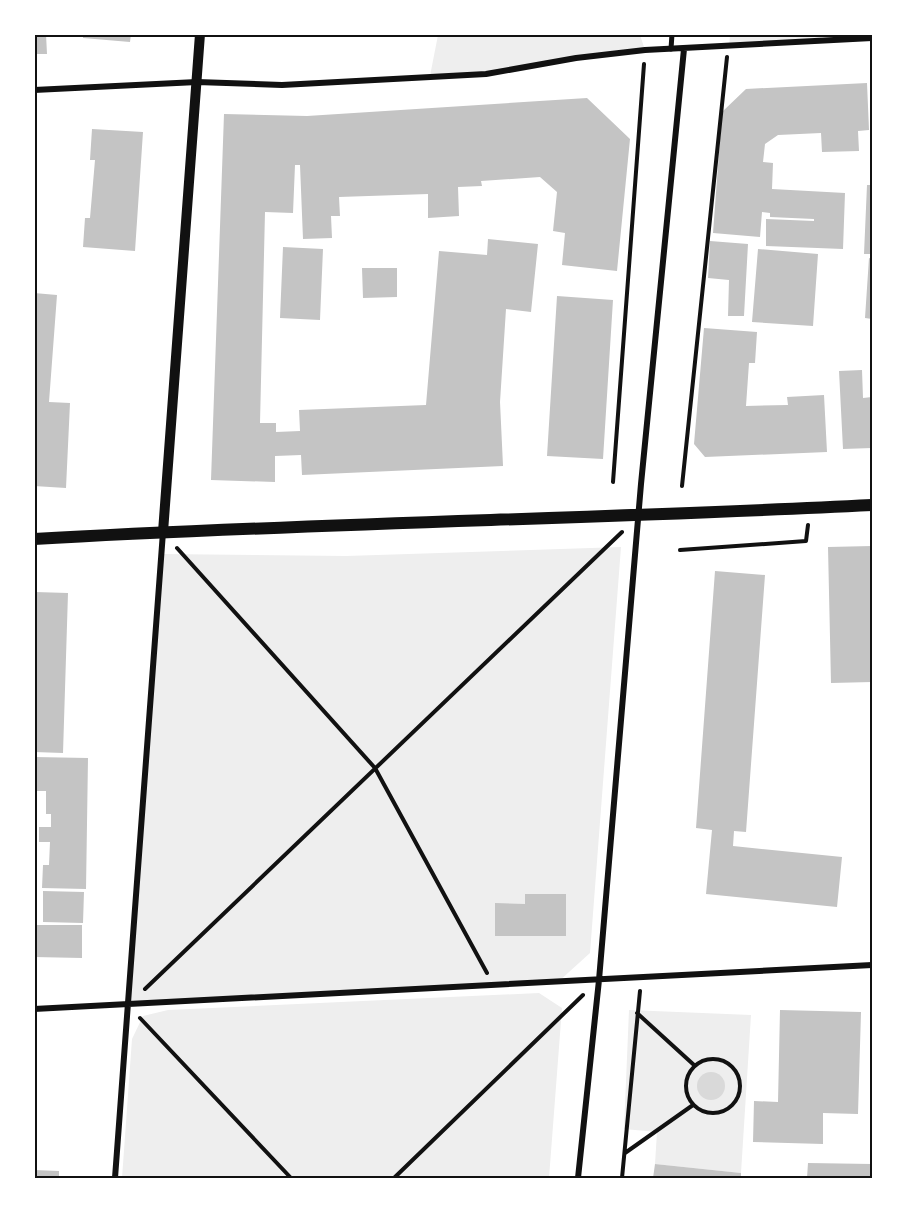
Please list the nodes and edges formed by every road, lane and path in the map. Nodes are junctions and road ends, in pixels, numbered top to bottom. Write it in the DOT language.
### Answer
graph roads {
  1 [pos="200,34"];
  2 [pos="672,34"];
  3 [pos="873,39"];
  4 [pos="729,46"];
  5 [pos="671,49"];
  6 [pos="684,49"];
  7 [pos="645,50"];
  8 [pos="197,82"];
  9 [pos="34,90"];
  10 [pos="613,482"];
  11 [pos="682,486"];
  12 [pos="873,506"];
  13 [pos="638,517"];
  14 [pos="163,532"];
  15 [pos="34,539"];
  16 [pos="806,541"];
  17 [pos="680,550"];
  18 [pos="375,768"];
  19 [pos="873,965"];
  20 [pos="641,978"];
  21 [pos="599,980"];
  22 [pos="494,986"];
  23 [pos="128,1005"];
  24 [pos="34,1009"];
  25 [pos="638,1013"];
  26 [pos="694,1065"];
  27 [pos="693,1105"];
  28 [pos="625,1153"];
  29 [pos="115,1179"];
  30 [pos="291,1179"];
  31 [pos="394,1179"];
  32 [pos="578,1179"];
  33 [pos="622,1179"];
  1 -- 8 [label="street"];
  2 -- 5 [label="street"];
  3 -- 4 [label="street"];
  4 -- 6 [label="street"];
  4 -- 11 [label="path"];
  5 -- 6 [label="street"];
  5 -- 7 [label="street"];
  6 -- 13 [label="street"];
  7 -- 8 [label="street"];
  7 -- 10 [label="path"];
  8 -- 9 [label="street"];
  8 -- 14 [label="street"];
  12 -- 13 [label="main road"];
  13 -- 14 [label="main road"];
  13 -- 18 [label="path"];
  13 -- 21 [label="street"];
  14 -- 15 [label="main road"];
  14 -- 18 [label="path"];
  14 -- 23 [label="street"];
  16 -- 17 [label="path"];
  18 -- 22 [label="path"];
  18 -- 23 [label="path"];
  19 -- 20 [label="street"];
  20 -- 21 [label="street"];
  20 -- 25 [label="path"];
  21 -- 22 [label="street"];
  21 -- 31 [label="path"];
  21 -- 32 [label="street"];
  22 -- 23 [label="street"];
  23 -- 24 [label="street"];
  23 -- 29 [label="street"];
  23 -- 30 [label="path"];
  25 -- 26 [label="path"];
  25 -- 28 [label="path"];
  26 -- 27 [label="path"];
  26 -- 27 [label="path"];
  27 -- 28 [label="path"];
  28 -- 33 [label="path"];
}
